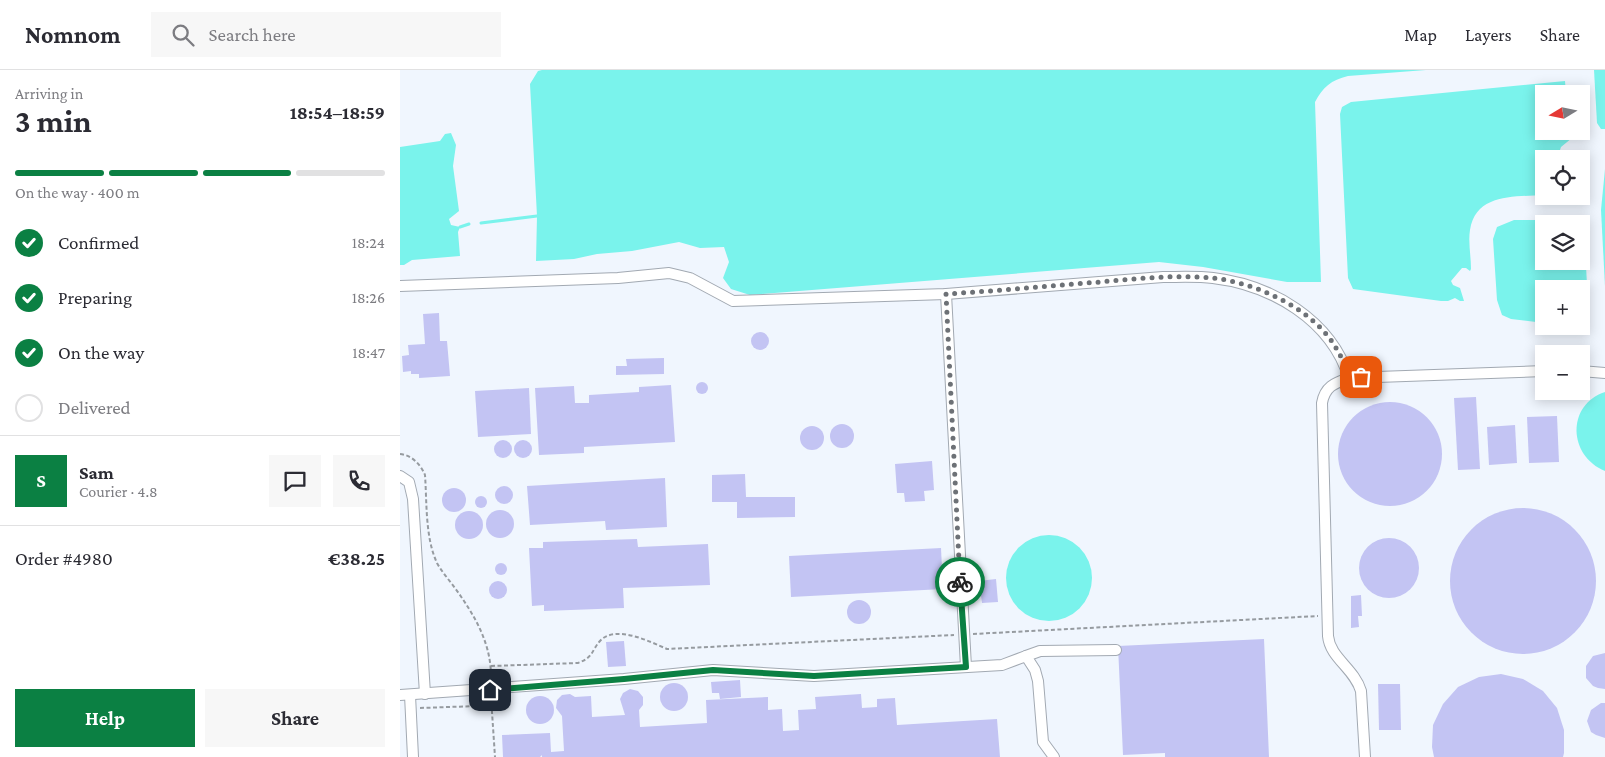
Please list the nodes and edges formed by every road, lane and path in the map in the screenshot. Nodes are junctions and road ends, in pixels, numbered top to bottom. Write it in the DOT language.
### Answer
graph roads {
  1 [pos="400,286"];
  2 [pos="946,294"];
  3 [pos="1535,371"];
  4 [pos="1590,372"];
  5 [pos="1605,373"];
  6 [pos="1350,378"];
  7 [pos="400,454"];
  8 [pos="400,476"];
  9 [pos="1328,615"];
  10 [pos="963,634"];
  11 [pos="1116,650"];
  12 [pos="1026,656"];
  13 [pos="491,666"];
  14 [pos="966,667"];
  15 [pos="490,690"];
  16 [pos="425,694"];
  17 [pos="405,695"];
  18 [pos="411,709"];
  19 [pos="413,757"];
  20 [pos="494,757"];
  21 [pos="1054,757"];
  22 [pos="1365,757"];
  1 -- 2 [label="street"];
  2 -- 6 [label="street"];
  2 -- 10 [label="street"];
  3 -- 6 [label="street"];
  4 -- 5 [label="street"];
  6 -- 9 [label="street"];
  7 -- 13 [label="path"];
  8 -- 16 [label="street"];
  9 -- 10 [label="path"];
  9 -- 22 [label="street"];
  10 -- 13 [label="path"];
  10 -- 14 [label="street"];
  11 -- 12 [label="street"];
  12 -- 14 [label="street"];
  12 -- 21 [label="street"];
  13 -- 15 [label="path"];
  14 -- 15 [label="street"];
  15 -- 16 [label="street"];
  15 -- 18 [label="path"];
  15 -- 20 [label="path"];
  16 -- 17 [label="street"];
  17 -- 18 [label="street"];
  18 -- 19 [label="street"];
}
